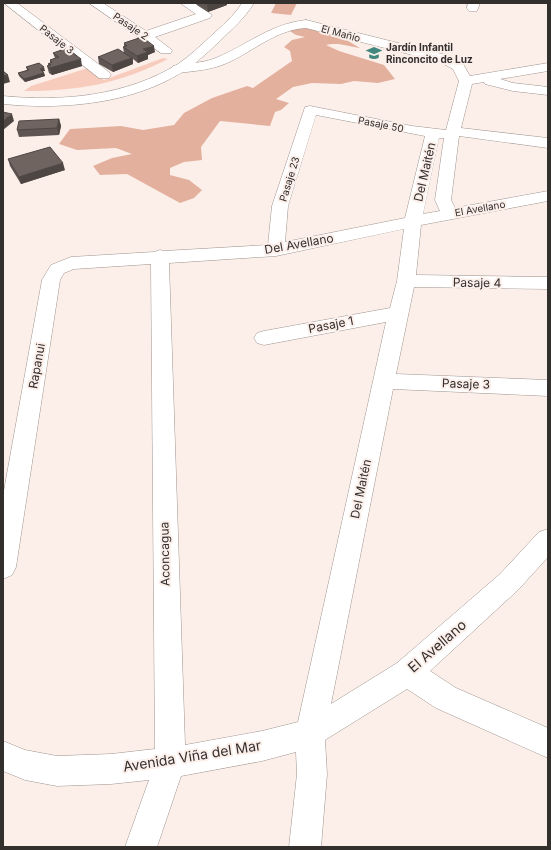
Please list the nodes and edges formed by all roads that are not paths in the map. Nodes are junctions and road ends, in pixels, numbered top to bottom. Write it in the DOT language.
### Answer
graph roads {
  1 [pos="95,3"];
  2 [pos="186,3"];
  3 [pos="248,3"];
  4 [pos="9,6"];
  5 [pos="145,36"];
  6 [pos="166,50"];
  7 [pos="548,67"];
  8 [pos="178,69"];
  9 [pos="104,75"];
  10 [pos="484,79"];
  11 [pos="466,81"];
  12 [pos="548,91"];
  13 [pos="3,100"];
  14 [pos="310,110"];
  15 [pos="433,133"];
  16 [pos="453,133"];
  17 [pos="548,143"];
  18 [pos="548,196"];
  19 [pos="450,214"];
  20 [pos="413,222"];
  21 [pos="276,250"];
  22 [pos="160,256"];
  23 [pos="406,281"];
  24 [pos="548,283"];
  25 [pos="398,313"];
  26 [pos="264,338"];
  27 [pos="384,381"];
  28 [pos="548,388"];
  29 [pos="548,540"];
  30 [pos="3,567"];
  31 [pos="407,673"];
  32 [pos="310,733"];
  33 [pos="548,743"];
  34 [pos="3,756"];
  35 [pos="170,763"];
  36 [pos="141,847"];
  37 [pos="305,847"];
  1 -- 5 [label="street, Pasaje 2"];
  2 -- 5 [label="street"];
  3 -- 8 [label="street"];
  4 -- 9 [label="street, Pasaje 3"];
  5 -- 6 [label="street, Pasaje 2"];
  7 -- 10 [label="street"];
  8 -- 11 [label="street, El Mañío"];
  8 -- 13 [label="street"];
  10 -- 11 [label="street"];
  10 -- 12 [label="street"];
  11 -- 16 [label="street, Del Maitén"];
  14 -- 15 [label="street, Pasaje 50"];
  14 -- 21 [label="street, Pasaje 23"];
  15 -- 16 [label="street, Pasaje 50"];
  15 -- 20 [label="street, Del Maitén"];
  16 -- 17 [label="street, Pasaje 50"];
  16 -- 19 [label="street, Del Maitén"];
  18 -- 19 [label="street, El Avellano"];
  19 -- 20 [label="street, El Avellano"];
  20 -- 21 [label="street, Del Avellano"];
  20 -- 23 [label="street, Del Maitén"];
  21 -- 22 [label="street, Del Avellano"];
  22 -- 30 [label="street, Rapanui"];
  22 -- 35 [label="street, Aconcagua"];
  23 -- 24 [label="street, Pasaje 4"];
  23 -- 25 [label="street, Del Maitén"];
  25 -- 26 [label="street, Pasaje 1"];
  25 -- 27 [label="street, Del Maitén"];
  27 -- 28 [label="street, Pasaje 3"];
  27 -- 32 [label="street, Del Maitén"];
  29 -- 31 [label="street, El Avellano"];
  31 -- 32 [label="street, El Avellano"];
  31 -- 33 [label="street"];
  32 -- 35 [label="street, Avenida Viña del Mar"];
  32 -- 37 [label="street, Del Maitén"];
  34 -- 35 [label="street, Avenida Viña del Mar"];
  35 -- 36 [label="street, Aconcagua"];
}
